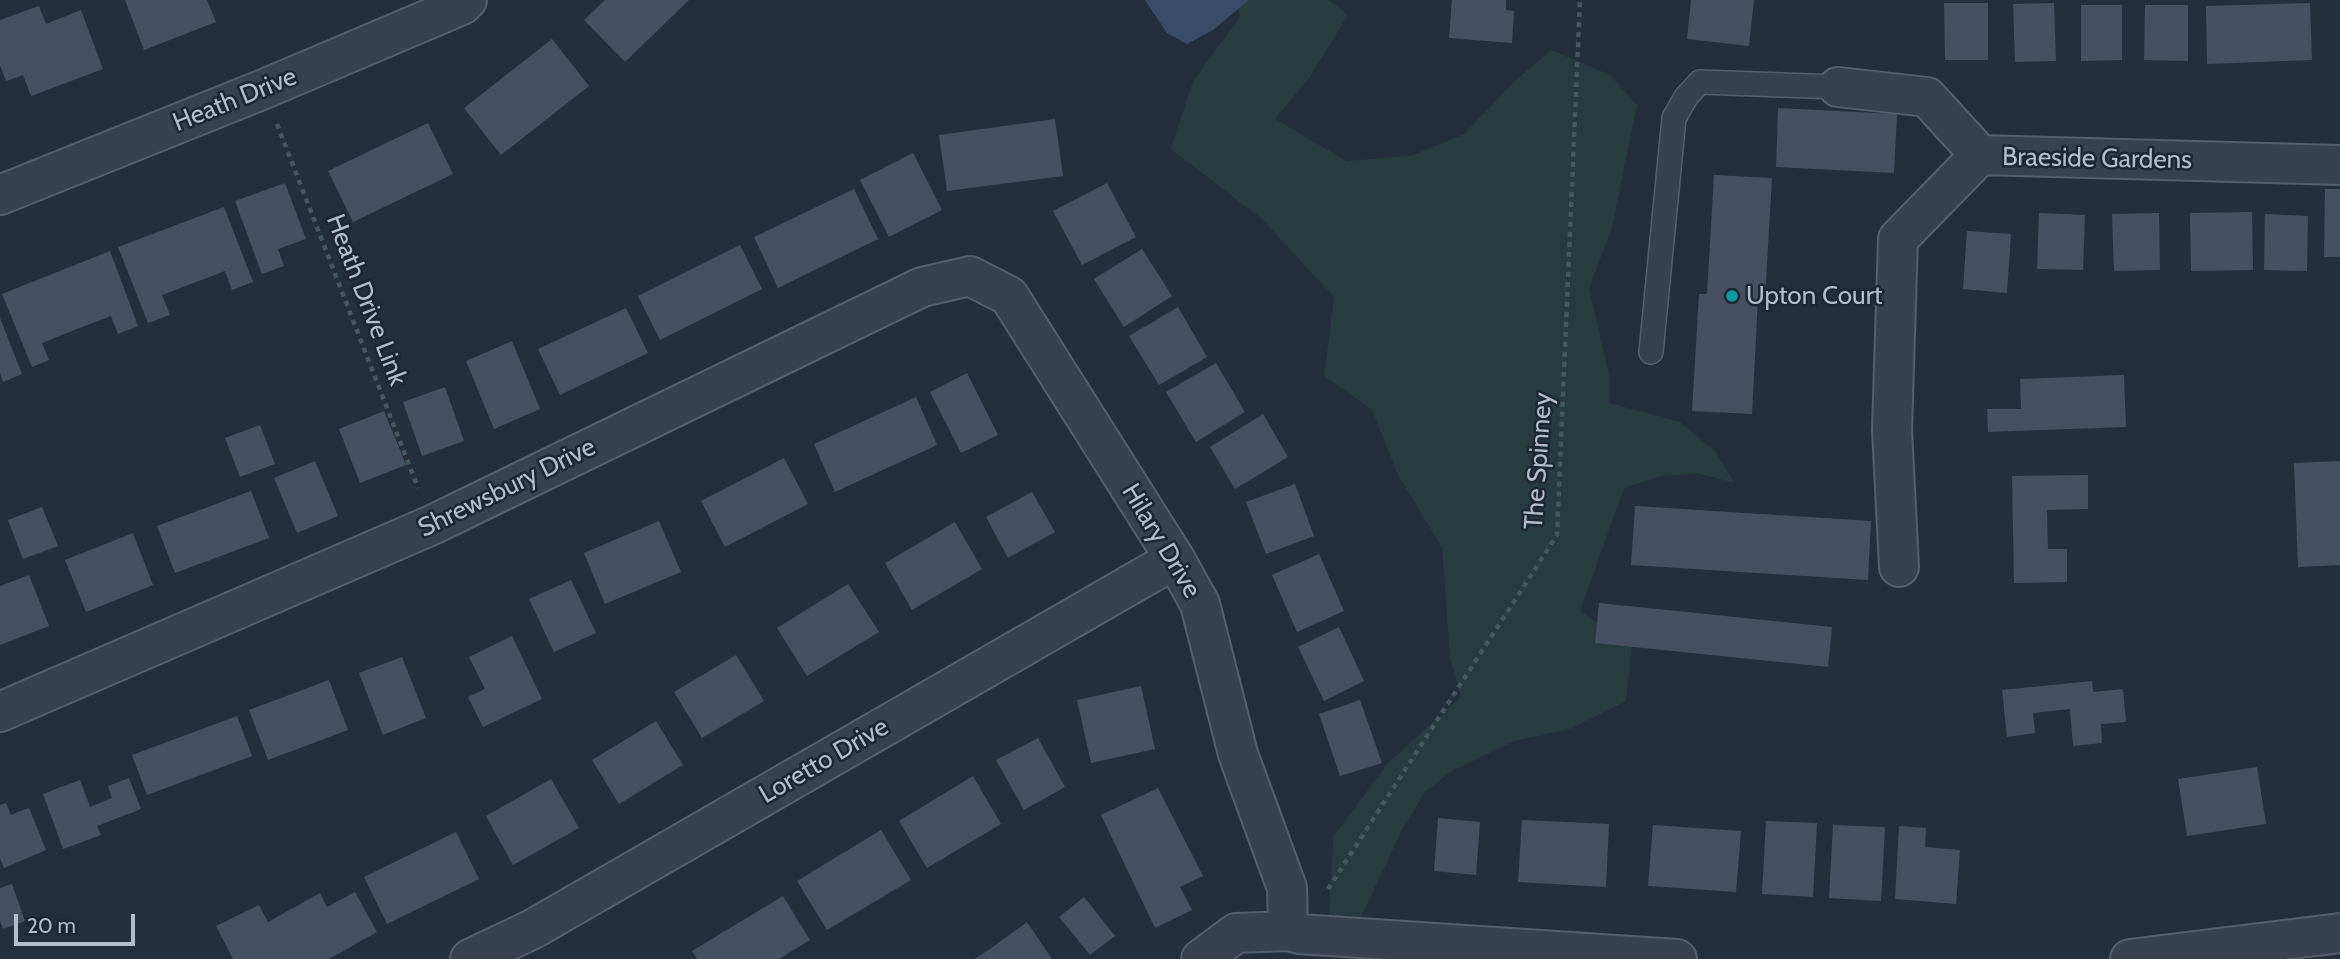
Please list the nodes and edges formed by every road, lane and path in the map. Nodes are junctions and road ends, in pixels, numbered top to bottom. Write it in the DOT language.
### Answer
graph roads {
  1 [pos="467,0"];
  2 [pos="1580,0"];
  3 [pos="1838,87"];
  4 [pos="264,89"];
  5 [pos="1980,155"];
  6 [pos="2340,165"];
  7 [pos="0,195"];
  8 [pos="1009,296"];
  9 [pos="1651,352"];
  10 [pos="432,525"];
  11 [pos="1175,559"];
  12 [pos="1899,567"];
  13 [pos="0,712"];
  14 [pos="1294,932"];
  15 [pos="2340,933"];
  16 [pos="470,959"];
  17 [pos="1201,959"];
  18 [pos="1677,959"];
  19 [pos="2130,959"];
  1 -- 4 [label="street, Heath Drive"];
  2 -- 14 [label="path, The Spinney"];
  3 -- 5 [label="street, Braeside Gardens"];
  3 -- 9 [label="lane"];
  4 -- 7 [label="street, Heath Drive"];
  4 -- 10 [label="path, Heath Drive Link"];
  5 -- 6 [label="street, Braeside Gardens"];
  5 -- 12 [label="street"];
  8 -- 10 [label="street, Shrewsbury Drive"];
  8 -- 11 [label="street, Hilary Drive"];
  10 -- 13 [label="street, Shrewsbury Drive"];
  11 -- 14 [label="street, Hilary Drive"];
  11 -- 16 [label="street, Loretto Drive"];
  14 -- 17 [label="street"];
  14 -- 18 [label="street"];
  15 -- 19 [label="street"];
}
